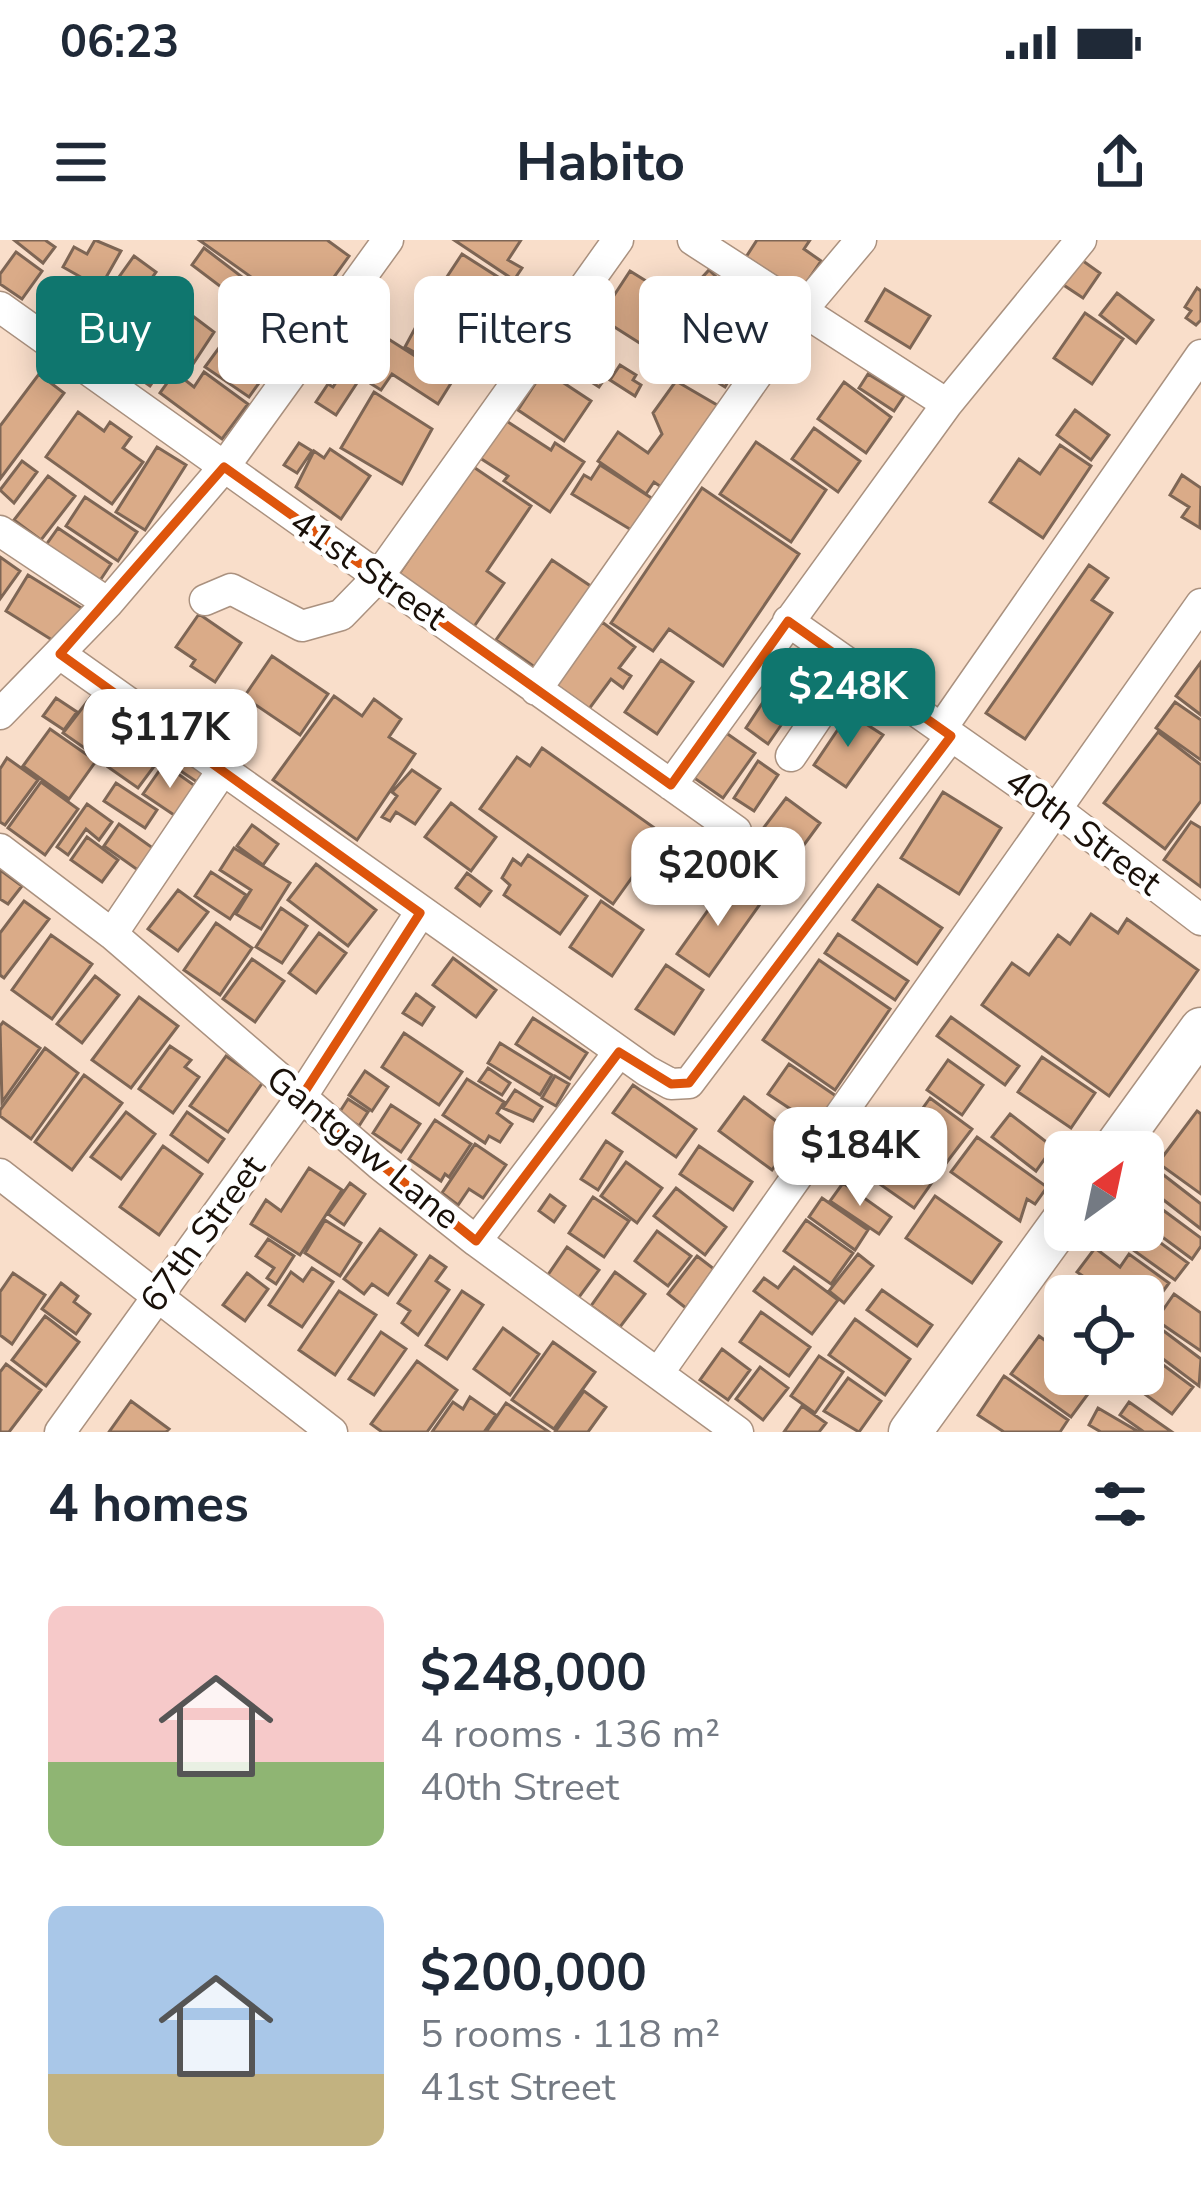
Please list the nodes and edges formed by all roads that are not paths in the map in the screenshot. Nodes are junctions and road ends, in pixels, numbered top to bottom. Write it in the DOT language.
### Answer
graph roads {
  1 [pos="388,240"];
  2 [pos="618,240"];
  3 [pos="693,240"];
  4 [pos="861,240"];
  5 [pos="1081,240"];
  6 [pos="750,276"];
  7 [pos="811,299"];
  8 [pos="0,307"];
  9 [pos="811,314"];
  10 [pos="1201,355"];
  11 [pos="750,384"];
  12 [pos="947,404"];
  13 [pos="224,467"];
  14 [pos="0,531"];
  15 [pos="378,577"];
  16 [pos="205,600"];
  17 [pos="108,603"];
  18 [pos="1201,604"];
  19 [pos="788,621"];
  20 [pos="60,655"];
  21 [pos="852,666"];
  22 [pos="536,690"];
  23 [pos="0,714"];
  24 [pos="946,732"];
  25 [pos="791,756"];
  26 [pos="221,771"];
  27 [pos="670,784"];
  28 [pos="1057,810"];
  29 [pos="736,831"];
  30 [pos="0,848"];
  31 [pos="420,913"];
  32 [pos="1201,920"];
  33 [pos="112,934"];
  34 [pos="1201,1029"];
  35 [pos="619,1052"];
  36 [pos="300,1099"];
  37 [pos="1127,1131"];
  38 [pos="0,1174"];
  39 [pos="476,1241"];
  40 [pos="1044,1247"];
  41 [pos="158,1297"];
  42 [pos="659,1372"];
  43 [pos="60,1432"];
  44 [pos="332,1432"];
  45 [pos="738,1432"];
  46 [pos="910,1432"];
  1 -- 13 [label="street"];
  2 -- 15 [label="street"];
  3 -- 6 [label="street"];
  4 -- 7 [label="street"];
  5 -- 12 [label="street"];
  8 -- 13 [label="street, 41st Street"];
  9 -- 12 [label="street"];
  10 -- 24 [label="street"];
  11 -- 22 [label="street"];
  12 -- 19 [label="street"];
  13 -- 15 [label="street, 41st Street"];
  13 -- 17 [label="street"];
  14 -- 17 [label="street"];
  15 -- 16 [label="street"];
  15 -- 22 [label="street, 41st Street"];
  17 -- 20 [label="street"];
  18 -- 28 [label="street"];
  19 -- 21 [label="street, 40th Street"];
  19 -- 27 [label="street"];
  20 -- 23 [label="street"];
  20 -- 26 [label="street"];
  21 -- 24 [label="street, 40th Street"];
  21 -- 25 [label="street"];
  22 -- 27 [label="street, 41st Street"];
  24 -- 28 [label="street, 40th Street"];
  24 -- 35 [label="street"];
  26 -- 31 [label="street"];
  26 -- 33 [label="street"];
  27 -- 29 [label="street, 41st Street"];
  28 -- 32 [label="street, 40th Street"];
  28 -- 42 [label="street"];
  30 -- 33 [label="street, Gantgaw Lane"];
  31 -- 35 [label="street"];
  31 -- 36 [label="street, 67th Street"];
  33 -- 36 [label="street, Gantgaw Lane"];
  34 -- 37 [label="street"];
  35 -- 39 [label="street"];
  36 -- 39 [label="street, Gantgaw Lane"];
  36 -- 41 [label="street, 67th Street"];
  38 -- 41 [label="street"];
  39 -- 42 [label="street, Gantgaw Lane"];
  40 -- 46 [label="street"];
  41 -- 43 [label="street, 67th Street"];
  41 -- 44 [label="street"];
  42 -- 45 [label="street, Gantgaw Lane"];
}
